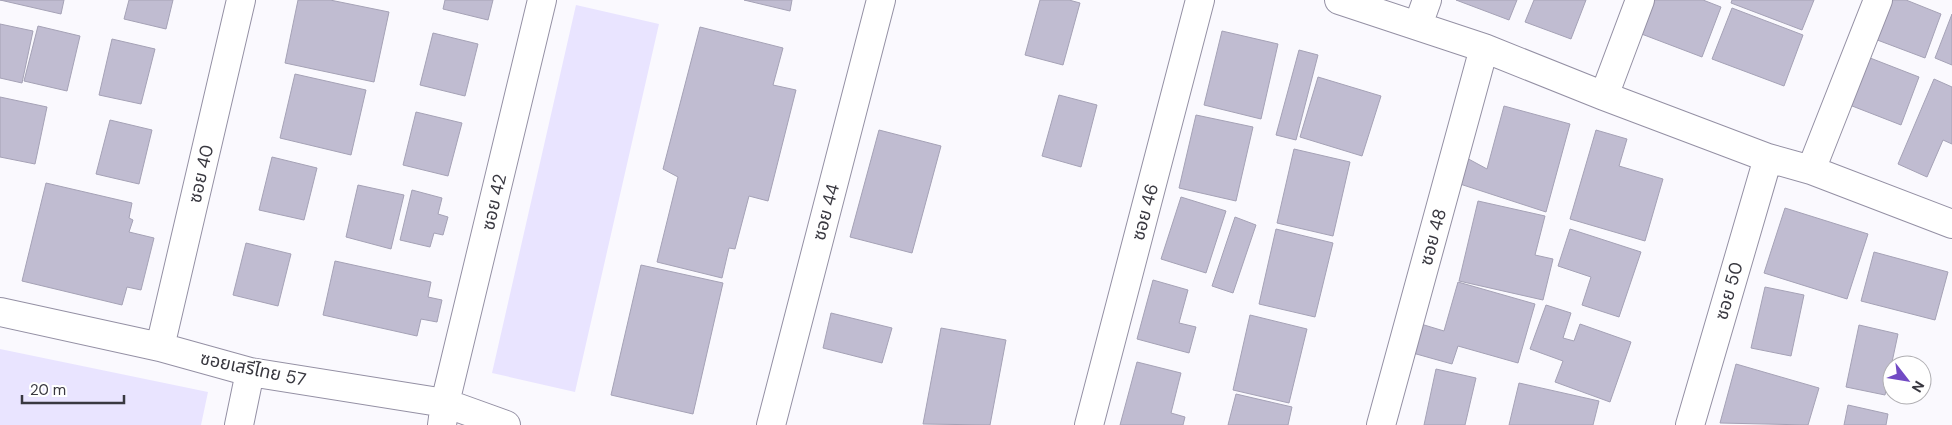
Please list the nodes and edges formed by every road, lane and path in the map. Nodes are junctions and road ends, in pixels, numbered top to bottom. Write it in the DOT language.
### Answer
graph roads {
  1 [pos="241,0"];
  2 [pos="542,0"];
  3 [pos="881,0"];
  4 [pos="1200,0"];
  5 [pos="1340,0"];
  6 [pos="1640,0"];
  7 [pos="1878,0"];
  8 [pos="1422,12"];
  9 [pos="1484,48"];
  10 [pos="1604,96"];
  11 [pos="1768,158"];
  12 [pos="1811,170"];
  13 [pos="1952,224"];
  14 [pos="0,312"];
  15 [pos="160,348"];
  16 [pos="250,372"];
  17 [pos="444,414"];
  18 [pos="239,425"];
  19 [pos="506,425"];
  20 [pos="771,425"];
  21 [pos="1089,425"];
  22 [pos="1381,425"];
  23 [pos="1690,425"];
  1 -- 15 [label="street, ซอย 40"];
  2 -- 17 [label="street, ซอย 42"];
  3 -- 20 [label="street, ซอย 44"];
  4 -- 21 [label="street, ซอย 46"];
  5 -- 8 [label="street"];
  6 -- 10 [label="street"];
  7 -- 12 [label="street"];
  8 -- 9 [label="street"];
  9 -- 10 [label="street"];
  9 -- 22 [label="street, ซอย 48"];
  10 -- 11 [label="street"];
  11 -- 12 [label="street"];
  11 -- 23 [label="street, ซอย 50"];
  12 -- 13 [label="street"];
  14 -- 15 [label="street, ซอยเสรีไทย 57"];
  15 -- 16 [label="street, ซอยเสรีไทย 57"];
  16 -- 17 [label="street, ซอยเสรีไทย 57"];
  16 -- 18 [label="street"];
  17 -- 19 [label="street, ซอยเสรีไทย 57"];
}
